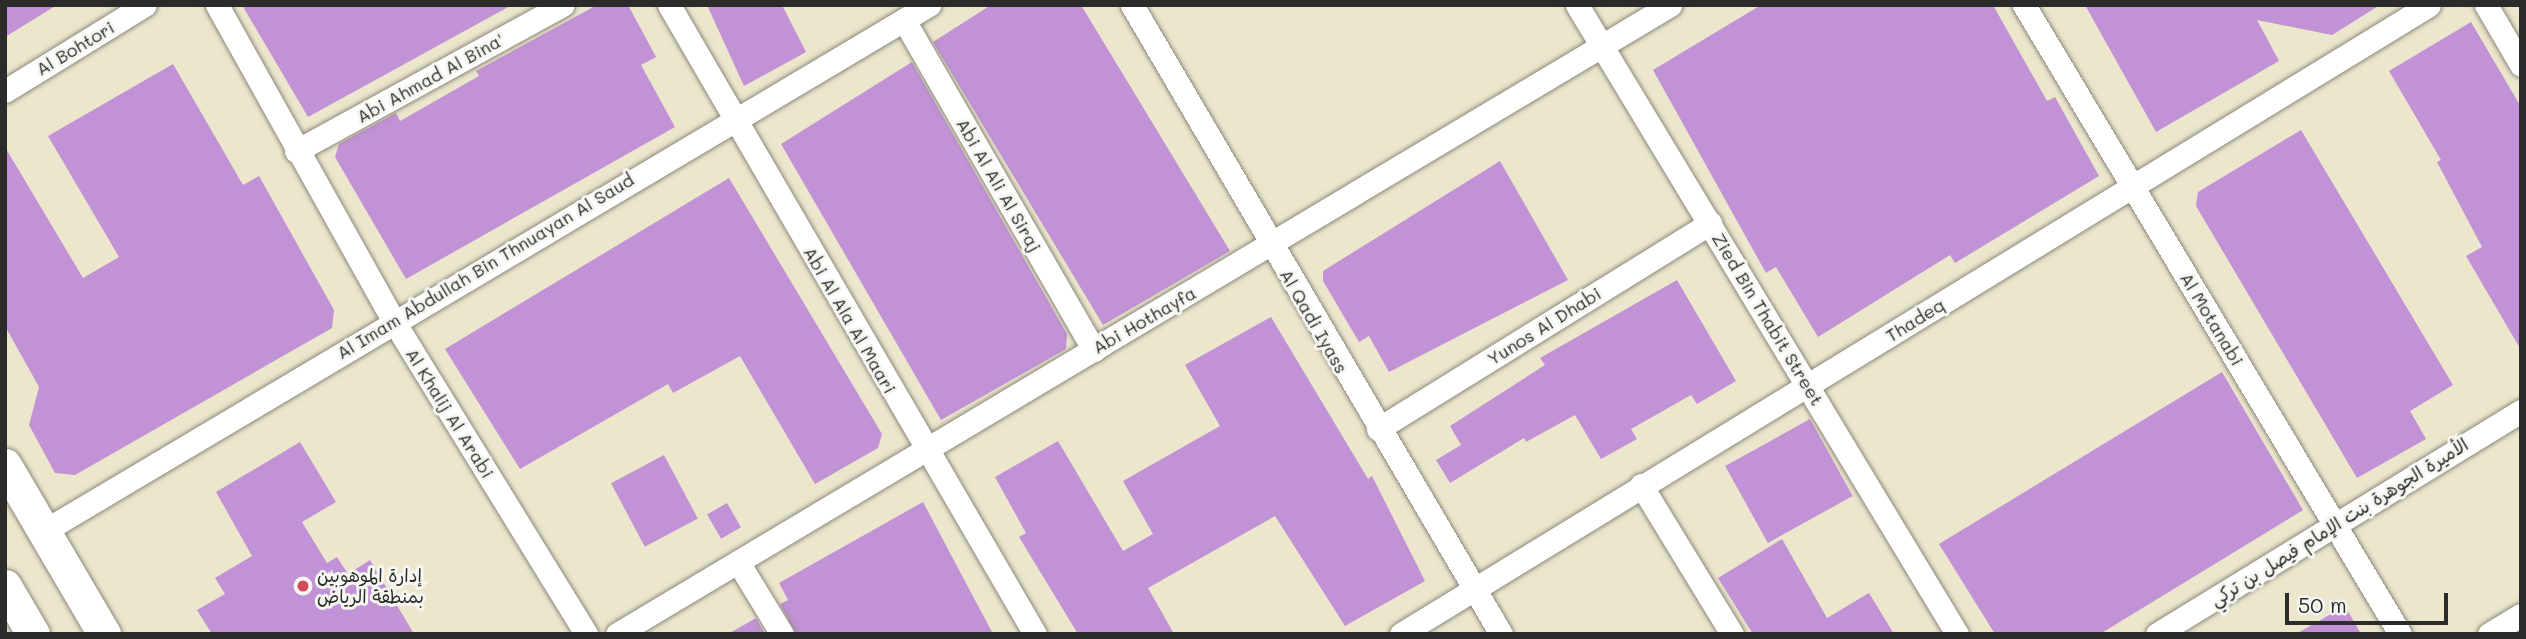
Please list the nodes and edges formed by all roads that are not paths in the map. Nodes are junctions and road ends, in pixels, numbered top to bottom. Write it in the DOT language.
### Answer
graph roads {
  1 [pos="145,5"];
  2 [pos="217,5"];
  3 [pos="564,5"];
  4 [pos="669,5"];
  5 [pos="929,5"];
  6 [pos="1132,5"];
  7 [pos="1577,5"];
  8 [pos="1670,5"];
  9 [pos="2024,5"];
  10 [pos="2429,5"];
  11 [pos="2486,5"];
  12 [pos="904,20"];
  13 [pos="1602,47"];
  14 [pos="2521,65"];
  15 [pos="5,91"];
  16 [pos="734,118"];
  17 [pos="296,151"];
  18 [pos="2131,186"];
  19 [pos="1710,223"];
  20 [pos="1271,246"];
  21 [pos="393,320"];
  22 [pos="1094,349"];
  23 [pos="1810,385"];
  24 [pos="2521,411"];
  25 [pos="1378,429"];
  26 [pos="924,450"];
  27 [pos="5,465"];
  28 [pos="1642,485"];
  29 [pos="2336,523"];
  30 [pos="44,531"];
  31 [pos="738,562"];
  32 [pos="5,586"];
  33 [pos="1474,590"];
  34 [pos="2521,615"];
  35 [pos="33,634"];
  36 [pos="104,634"];
  37 [pos="586,634"];
  38 [pos="617,634"];
  39 [pos="782,634"];
  40 [pos="1035,634"];
  41 [pos="1401,634"];
  42 [pos="1501,634"];
  43 [pos="1732,634"];
  44 [pos="1956,634"];
  45 [pos="2157,634"];
  46 [pos="2400,634"];
  47 [pos="2489,634"];
  1 -- 15 [label="street, Al Bohtori"];
  2 -- 17 [label="street, Al Khalij Al Arabi"];
  3 -- 17 [label="street, Abi Ahmad Al Bina'"];
  4 -- 16 [label="street, Abi Al Ala Al Maari"];
  5 -- 12 [label="street, Al Imam Abdullah Bin Thnuayan Al Saud"];
  6 -- 20 [label="street, Al Qadi Iyass"];
  7 -- 13 [label="street, Zied Bin Thabit Street"];
  8 -- 13 [label="street, Abi Hothayfa"];
  9 -- 18 [label="street, Al Motanabi"];
  10 -- 18 [label="street, Thadeq"];
  11 -- 14 [label="street"];
  12 -- 16 [label="street, Al Imam Abdullah Bin Thnuayan Al Saud"];
  12 -- 22 [label="street, Abi Al Ali Al Siraj"];
  13 -- 19 [label="street, Zied Bin Thabit Street"];
  13 -- 20 [label="street, Abi Hothayfa"];
  16 -- 21 [label="street, Al Imam Abdullah Bin Thnuayan Al Saud"];
  16 -- 26 [label="street, Abi Al Ala Al Maari"];
  17 -- 21 [label="street, Al Khalij Al Arabi"];
  18 -- 23 [label="street, Thadeq"];
  18 -- 29 [label="street, Al Motanabi"];
  19 -- 23 [label="street, Zied Bin Thabit Street"];
  19 -- 25 [label="street, Yunos Al Dhabi"];
  20 -- 22 [label="street, Abi Hothayfa"];
  20 -- 25 [label="street, Al Qadi Iyass"];
  21 -- 30 [label="street, Al Imam Abdullah Bin Thnuayan Al Saud"];
  21 -- 37 [label="street, Al Khalij Al Arabi"];
  22 -- 26 [label="street, Abi Hothayfa"];
  23 -- 28 [label="street, Thadeq"];
  23 -- 44 [label="street, Zied Bin Thabit Street"];
  24 -- 29 [label="street, الأميرة الجوهرة بنت الإمام فيصل بن تركي"];
  25 -- 33 [label="street, Al Qadi Iyass"];
  26 -- 31 [label="street, Abi Hothayfa"];
  26 -- 40 [label="street, Abi Al Ala Al Maari"];
  27 -- 30 [label="main road"];
  28 -- 33 [label="street, Thadeq"];
  28 -- 43 [label="street"];
  29 -- 45 [label="street, الأميرة الجوهرة بنت الإمام فيصل بن تركي"];
  29 -- 46 [label="street, Al Motanabi"];
  30 -- 36 [label="main road"];
  31 -- 38 [label="street, Abi Hothayfa"];
  31 -- 39 [label="street"];
  32 -- 35 [label="main road"];
  33 -- 41 [label="street, Thadeq"];
  33 -- 42 [label="street, Al Qadi Iyass"];
  34 -- 47 [label="street"];
}
